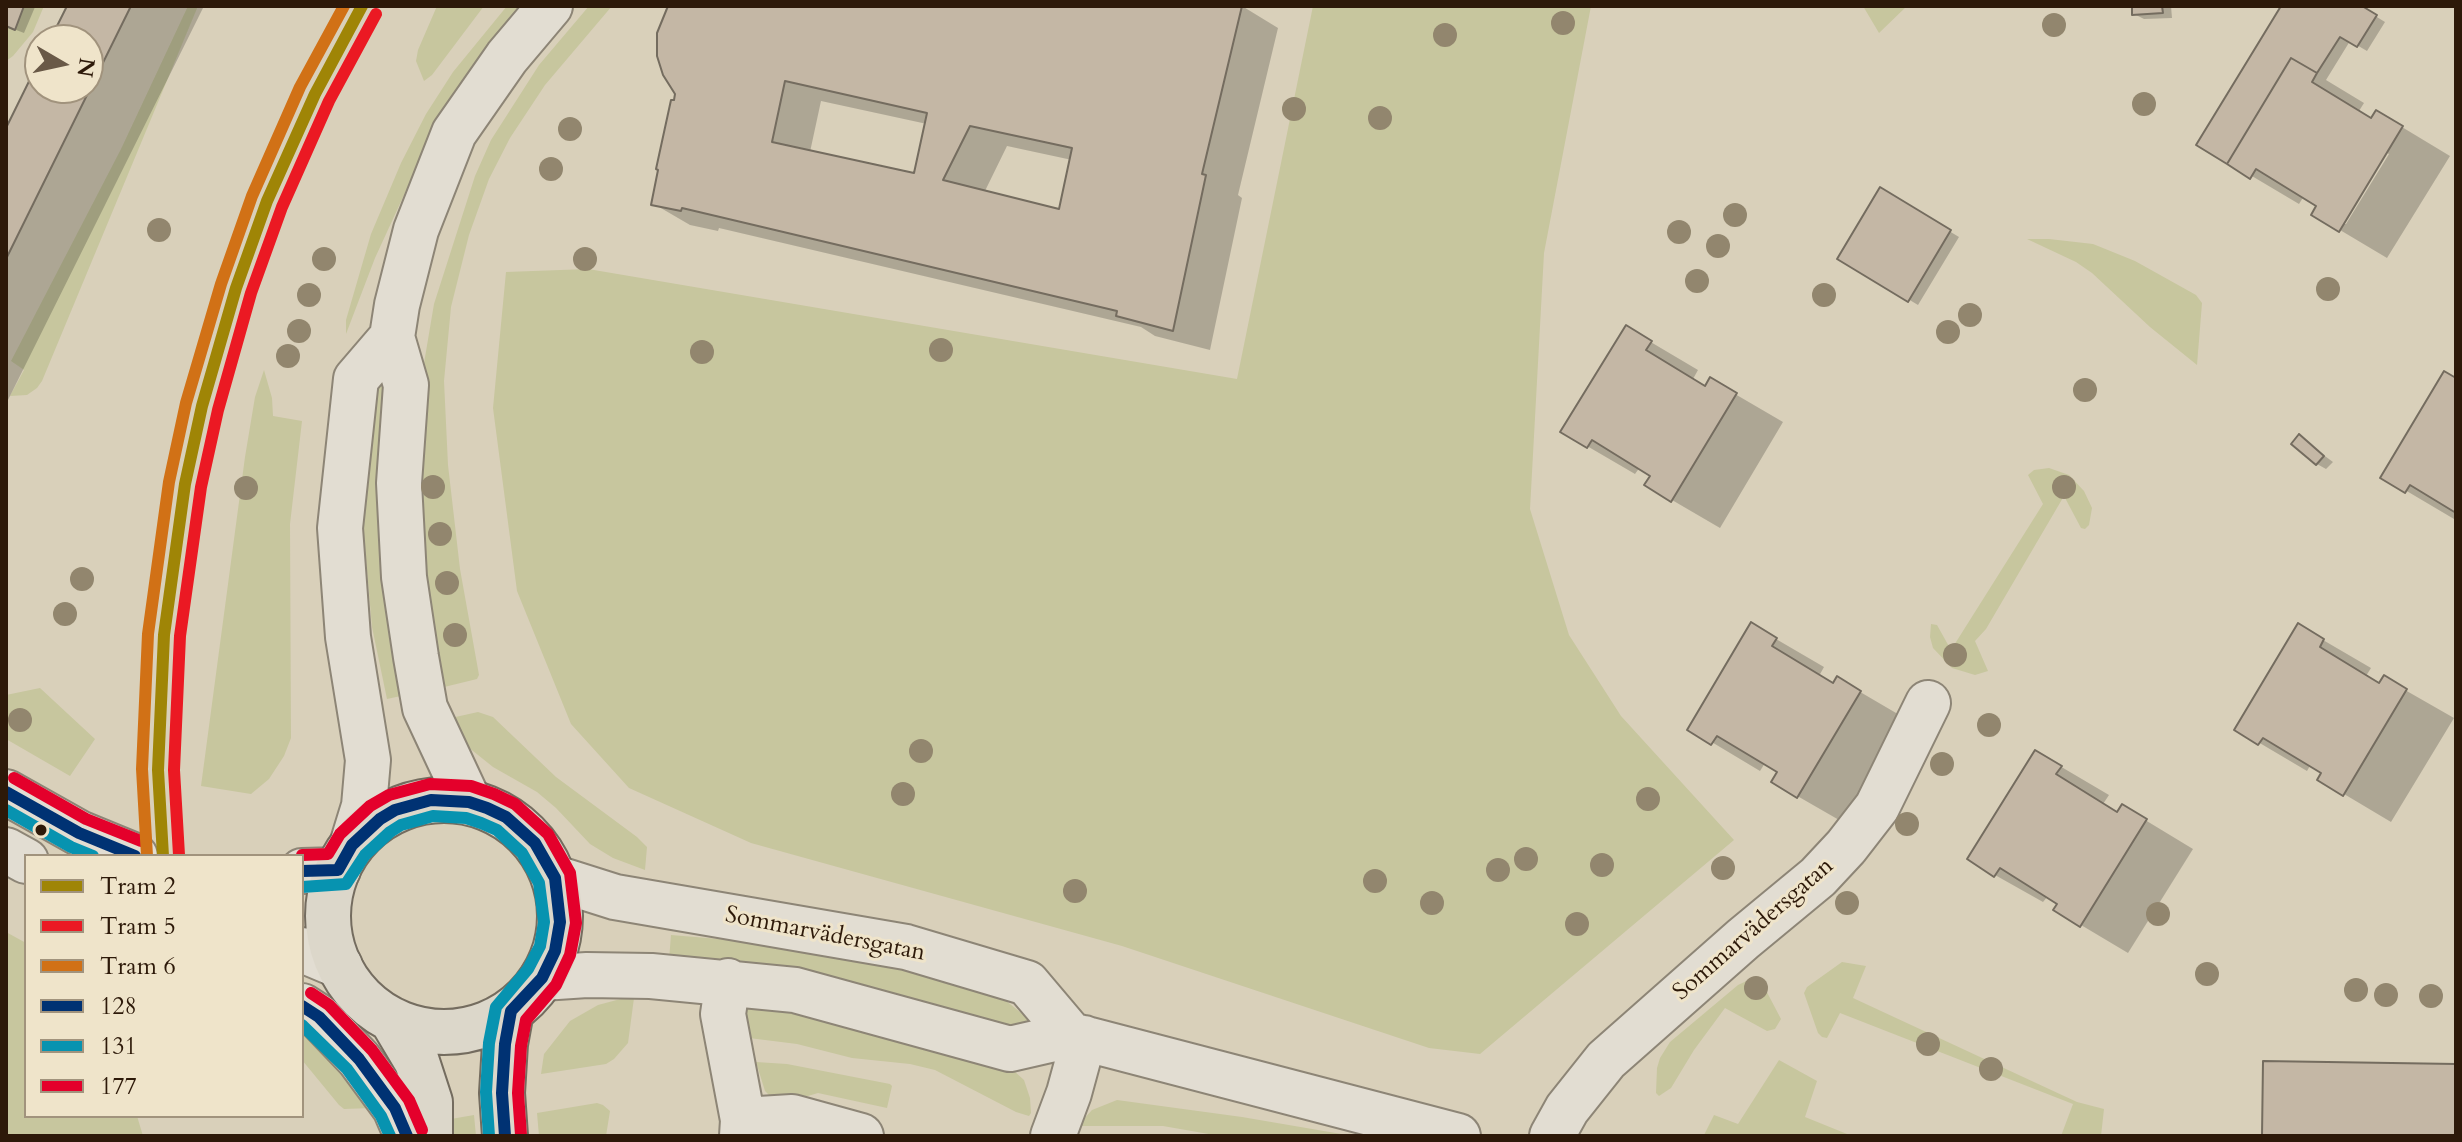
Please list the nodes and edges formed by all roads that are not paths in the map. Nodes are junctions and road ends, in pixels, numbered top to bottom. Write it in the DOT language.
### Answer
graph roads {
  1 [pos="550,6"];
  2 [pos="392,337"];
  3 [pos="1928,703"];
  4 [pos="6,792"];
  5 [pos="469,802"];
  6 [pos="6,850"];
  7 [pos="130,854"];
  8 [pos="24,860"];
  9 [pos="331,862"];
  10 [pos="555,878"];
  11 [pos="321,958"];
  12 [pos="542,978"];
  13 [pos="728,981"];
  14 [pos="304,1007"];
  15 [pos="511,1011"];
  16 [pos="392,1020"];
  17 [pos="1078,1037"];
  18 [pos="743,1128"];
  19 [pos="407,1136"];
  20 [pos="430,1136"];
  21 [pos="505,1136"];
  22 [pos="861,1136"];
  23 [pos="1053,1136"];
  24 [pos="1458,1136"];
  25 [pos="1552,1136"];
  1 -- 2 [label="street"];
  2 -- 5 [label="street"];
  2 -- 9 [label="street"];
  3 -- 25 [label="street, Sommarvädersgatan"];
  4 -- 7 [label="street"];
  5 -- 9 [label="main road"];
  5 -- 10 [label="main road"];
  6 -- 8 [label="street"];
  9 -- 11 [label="main road"];
  10 -- 12 [label="main road"];
  10 -- 17 [label="street, Sommarvädersgatan"];
  11 -- 16 [label="main road"];
  12 -- 13 [label="street"];
  12 -- 15 [label="main road"];
  13 -- 17 [label="street"];
  13 -- 18 [label="street"];
  14 -- 19 [label="street"];
  15 -- 16 [label="main road"];
  15 -- 21 [label="main road"];
  16 -- 20 [label="main road"];
  17 -- 23 [label="street"];
  17 -- 24 [label="street"];
  18 -- 22 [label="street"];
}
